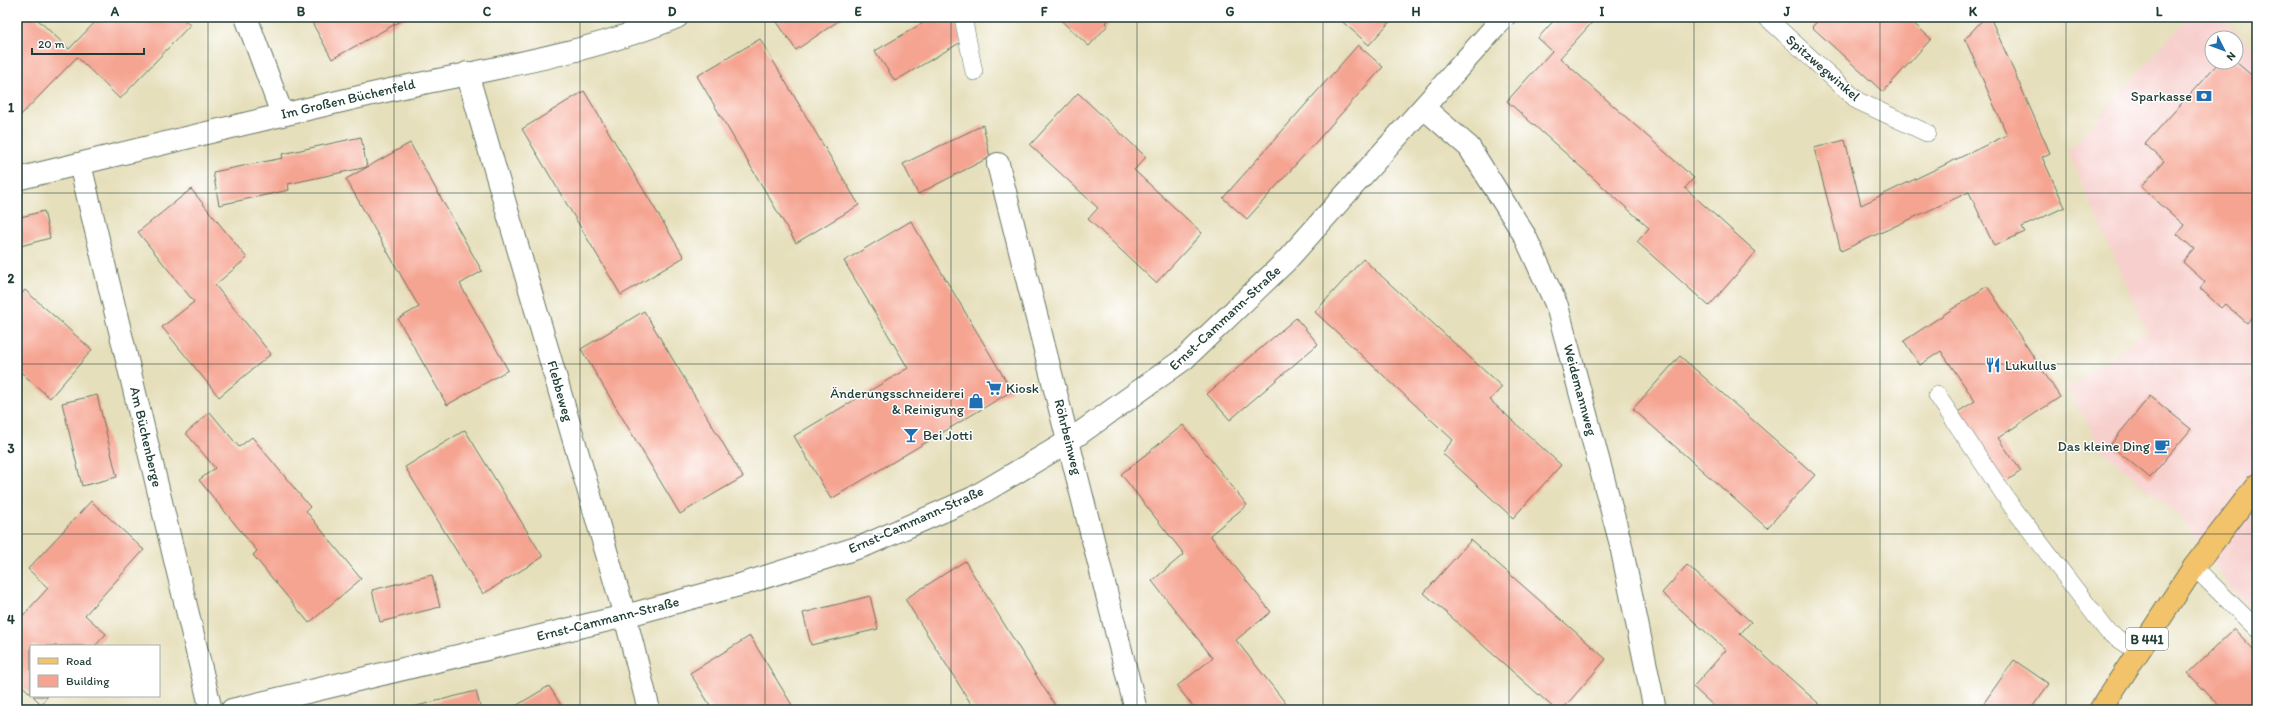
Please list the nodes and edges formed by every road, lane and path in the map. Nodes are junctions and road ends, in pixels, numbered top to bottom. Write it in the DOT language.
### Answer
graph roads {
  1 [pos="246,17"];
  2 [pos="677,17"];
  3 [pos="963,17"];
  4 [pos="1504,17"];
  5 [pos="1766,17"];
  6 [pos="974,72"];
  7 [pos="468,73"];
  8 [pos="1424,108"];
  9 [pos="282,114"];
  10 [pos="1927,133"];
  11 [pos="80,164"];
  12 [pos="998,164"];
  13 [pos="17,179"];
  14 [pos="1938,395"];
  15 [pos="1069,441"];
  16 [pos="2257,485"];
  17 [pos="2194,567"];
  18 [pos="625,616"];
  19 [pos="2257,630"];
  20 [pos="2138,652"];
  21 [pos="211,710"];
  22 [pos="232,710"];
  23 [pos="649,710"];
  24 [pos="1136,710"];
  25 [pos="1655,710"];
  26 [pos="2100,710"];
  1 -- 9 [label="street"];
  2 -- 7 [label="street, Im Großen Büchenfeld"];
  3 -- 6 [label="lane"];
  4 -- 8 [label="street, Ernst-Cammann-Straße"];
  5 -- 10 [label="lane, Spitzwegwinkel"];
  7 -- 9 [label="street, Im Großen Büchenfeld"];
  7 -- 18 [label="street, Flebbeweg"];
  8 -- 15 [label="street, Ernst-Cammann-Straße"];
  8 -- 25 [label="street, Weidemannweg"];
  9 -- 11 [label="street, Im Großen Büchenfeld"];
  11 -- 13 [label="street, Im Großen Büchenfeld"];
  11 -- 21 [label="street, Am Büchenberge"];
  12 -- 15 [label="street, Röhrbeinweg"];
  14 -- 20 [label="lane"];
  15 -- 18 [label="street, Ernst-Cammann-Straße"];
  15 -- 24 [label="street, Röhrbeinweg"];
  16 -- 17 [label="main road, B 441"];
  17 -- 19 [label="lane"];
  17 -- 20 [label="main road, B 441"];
  18 -- 22 [label="street, Ernst-Cammann-Straße"];
  18 -- 23 [label="street, Flebbeweg"];
  20 -- 26 [label="main road, B 441"];
}
